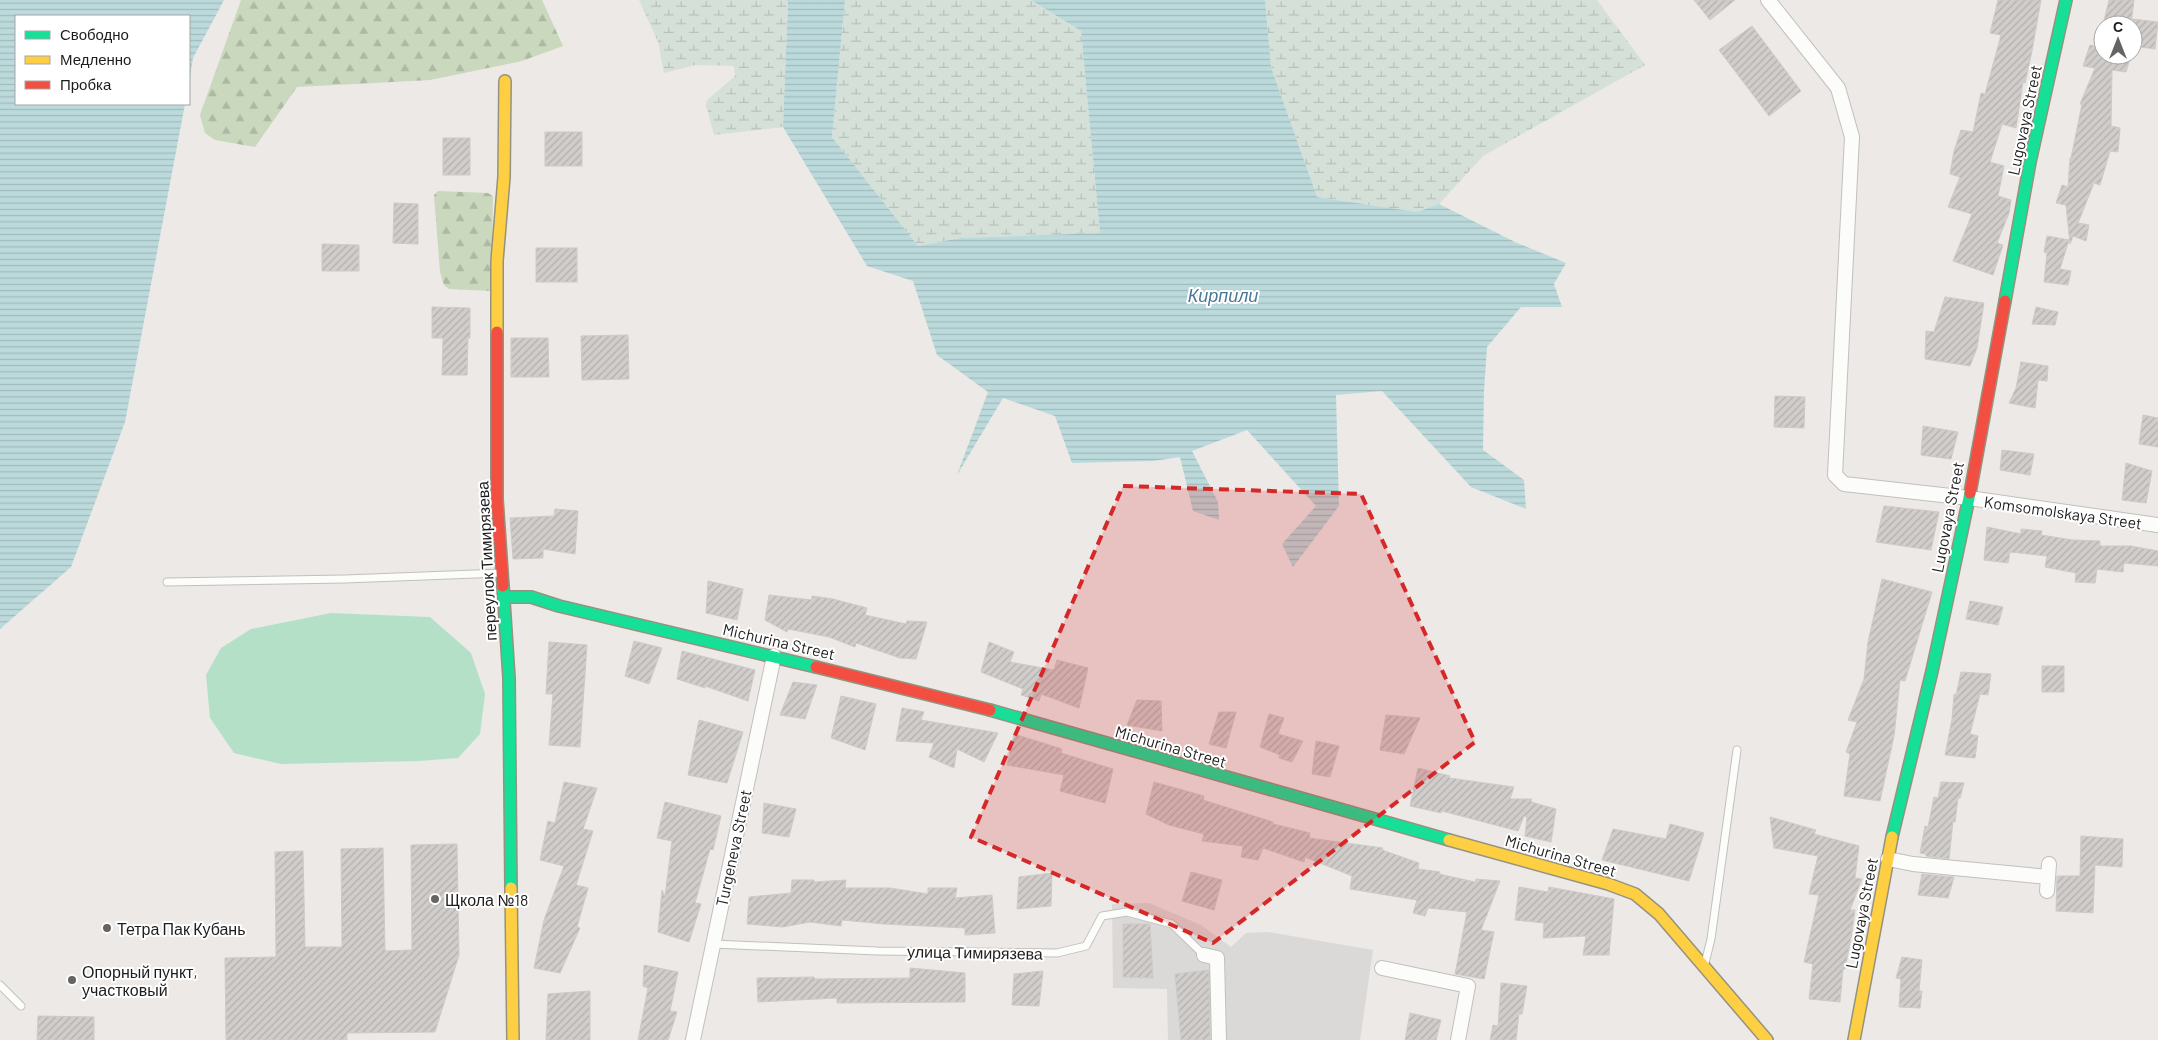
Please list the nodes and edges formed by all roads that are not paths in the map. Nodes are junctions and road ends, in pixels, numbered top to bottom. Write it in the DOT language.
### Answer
graph roads {
  1 [pos="1768,0"];
  2 [pos="2066,0"];
  3 [pos="505,81"];
  4 [pos="1969,498"];
  5 [pos="2158,525"];
  6 [pos="502,573"];
  7 [pos="167,582"];
  8 [pos="504,597"];
  9 [pos="774,656"];
  10 [pos="1737,750"];
  11 [pos="1888,859"];
  12 [pos="2048,878"];
  13 [pos="712,944"];
  14 [pos="1204,955"];
  15 [pos="1704,966"];
  16 [pos="1382,968"];
  17 [pos="0,985"];
  18 [pos="21,1006"];
  19 [pos="513,1040"];
  20 [pos="693,1040"];
  21 [pos="1219,1040"];
  22 [pos="1458,1040"];
  23 [pos="1767,1040"];
  24 [pos="1854,1040"];
  1 -- 4 [label="street, Komsomolskaya Street"];
  2 -- 4 [label="street, Lugovaya Street"];
  3 -- 6 [label="street, переулок Тимирязева"];
  4 -- 5 [label="street, Komsomolskaya Street"];
  4 -- 11 [label="street, Lugovaya Street"];
  6 -- 7 [label="lane"];
  6 -- 8 [label="street, переулок Тимирязева"];
  8 -- 9 [label="street, Michurina Street"];
  8 -- 19 [label="street, переулок Тимирязева"];
  9 -- 13 [label="street, Turgeneva Street"];
  9 -- 15 [label="street, Michurina Street"];
  10 -- 15 [label="lane"];
  11 -- 12 [label="street"];
  11 -- 24 [label="street, Lugovaya Street"];
  13 -- 14 [label="lane, улица Тимирязева"];
  13 -- 20 [label="street, Turgeneva Street"];
  14 -- 21 [label="street"];
  15 -- 23 [label="street, Michurina Street"];
  16 -- 22 [label="street"];
  17 -- 18 [label="lane"];
}
